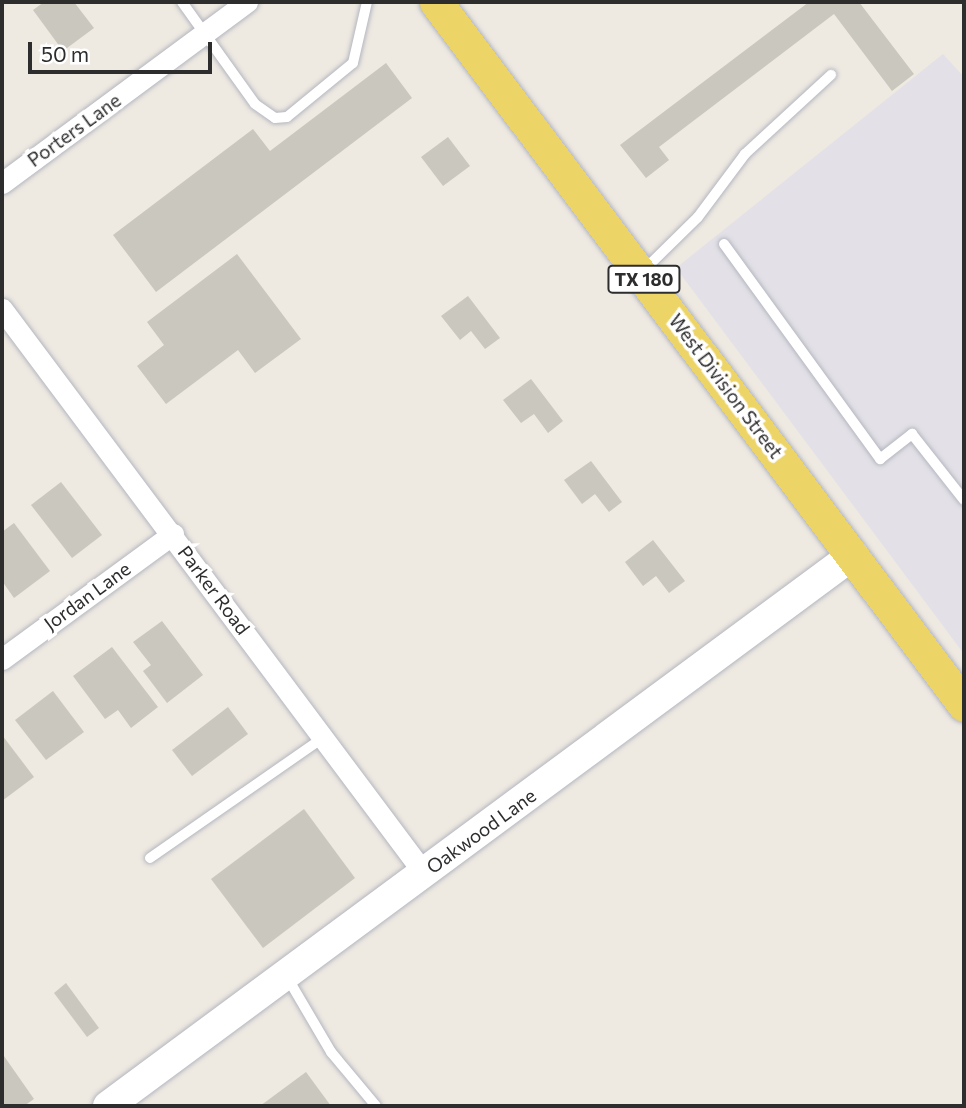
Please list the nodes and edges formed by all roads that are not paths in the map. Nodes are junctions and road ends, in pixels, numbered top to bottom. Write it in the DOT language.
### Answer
graph roads {
  1 [pos="182,2"];
  2 [pos="247,2"];
  3 [pos="367,2"];
  4 [pos="436,2"];
  5 [pos="204,33"];
  6 [pos="831,75"];
  7 [pos="2,183"];
  8 [pos="724,244"];
  9 [pos="640,274"];
  10 [pos="2,309"];
  11 [pos="964,500"];
  12 [pos="173,534"];
  13 [pos="853,555"];
  14 [pos="2,659"];
  15 [pos="964,705"];
  16 [pos="324,737"];
  17 [pos="149,858"];
  18 [pos="424,873"];
  19 [pos="286,975"];
  20 [pos="123,1102"];
  21 [pos="376,1106"];
  1 -- 5 [label="lane"];
  2 -- 5 [label="street, Porters Lane"];
  3 -- 5 [label="lane"];
  4 -- 9 [label="main road, West Division Street / TX 180"];
  5 -- 7 [label="street, Porters Lane"];
  6 -- 9 [label="lane"];
  8 -- 11 [label="lane"];
  9 -- 13 [label="main road, West Division Street / TX 180"];
  10 -- 12 [label="street, Parker Road"];
  12 -- 14 [label="street, Jordan Lane"];
  12 -- 16 [label="street, Parker Road"];
  13 -- 15 [label="main road, West Division Street / TX 180"];
  13 -- 18 [label="street, Oakwood Lane"];
  16 -- 17 [label="lane"];
  16 -- 18 [label="street, Parker Road"];
  18 -- 19 [label="street, Oakwood Lane"];
  19 -- 20 [label="street, Oakwood Lane"];
  19 -- 21 [label="lane"];
}
